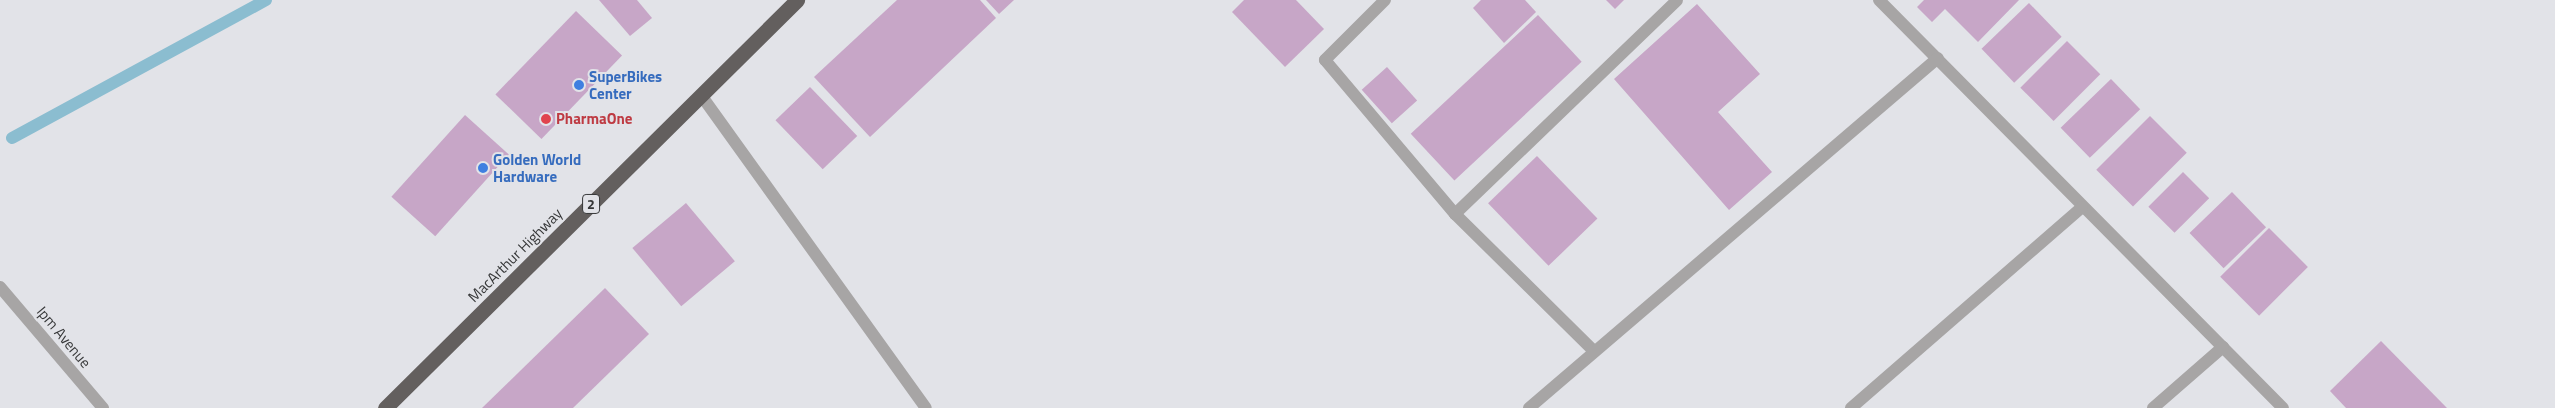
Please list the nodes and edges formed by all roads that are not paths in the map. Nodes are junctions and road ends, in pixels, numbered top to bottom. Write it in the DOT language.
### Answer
graph roads {
  1 [pos="797,0"];
  2 [pos="1385,0"];
  3 [pos="1677,0"];
  4 [pos="1879,0"];
  5 [pos="1938,58"];
  6 [pos="701,95"];
  7 [pos="2082,207"];
  8 [pos="1455,214"];
  9 [pos="0,287"];
  10 [pos="2223,347"];
  11 [pos="1594,350"];
  12 [pos="103,408"];
  13 [pos="386,408"];
  14 [pos="926,408"];
  15 [pos="1529,408"];
  16 [pos="1851,408"];
  17 [pos="2154,408"];
  18 [pos="2283,408"];
  1 -- 6 [label="highway, MacArthur Highway / 2"];
  2 -- 8 [label="street"];
  3 -- 8 [label="street"];
  4 -- 5 [label="street"];
  5 -- 7 [label="street"];
  5 -- 11 [label="street"];
  6 -- 13 [label="highway, MacArthur Highway / 2"];
  6 -- 14 [label="street"];
  7 -- 10 [label="street"];
  7 -- 16 [label="street"];
  8 -- 11 [label="street"];
  9 -- 12 [label="street, Ipm Avenue"];
  10 -- 17 [label="street"];
  10 -- 18 [label="street"];
  11 -- 15 [label="street"];
}
